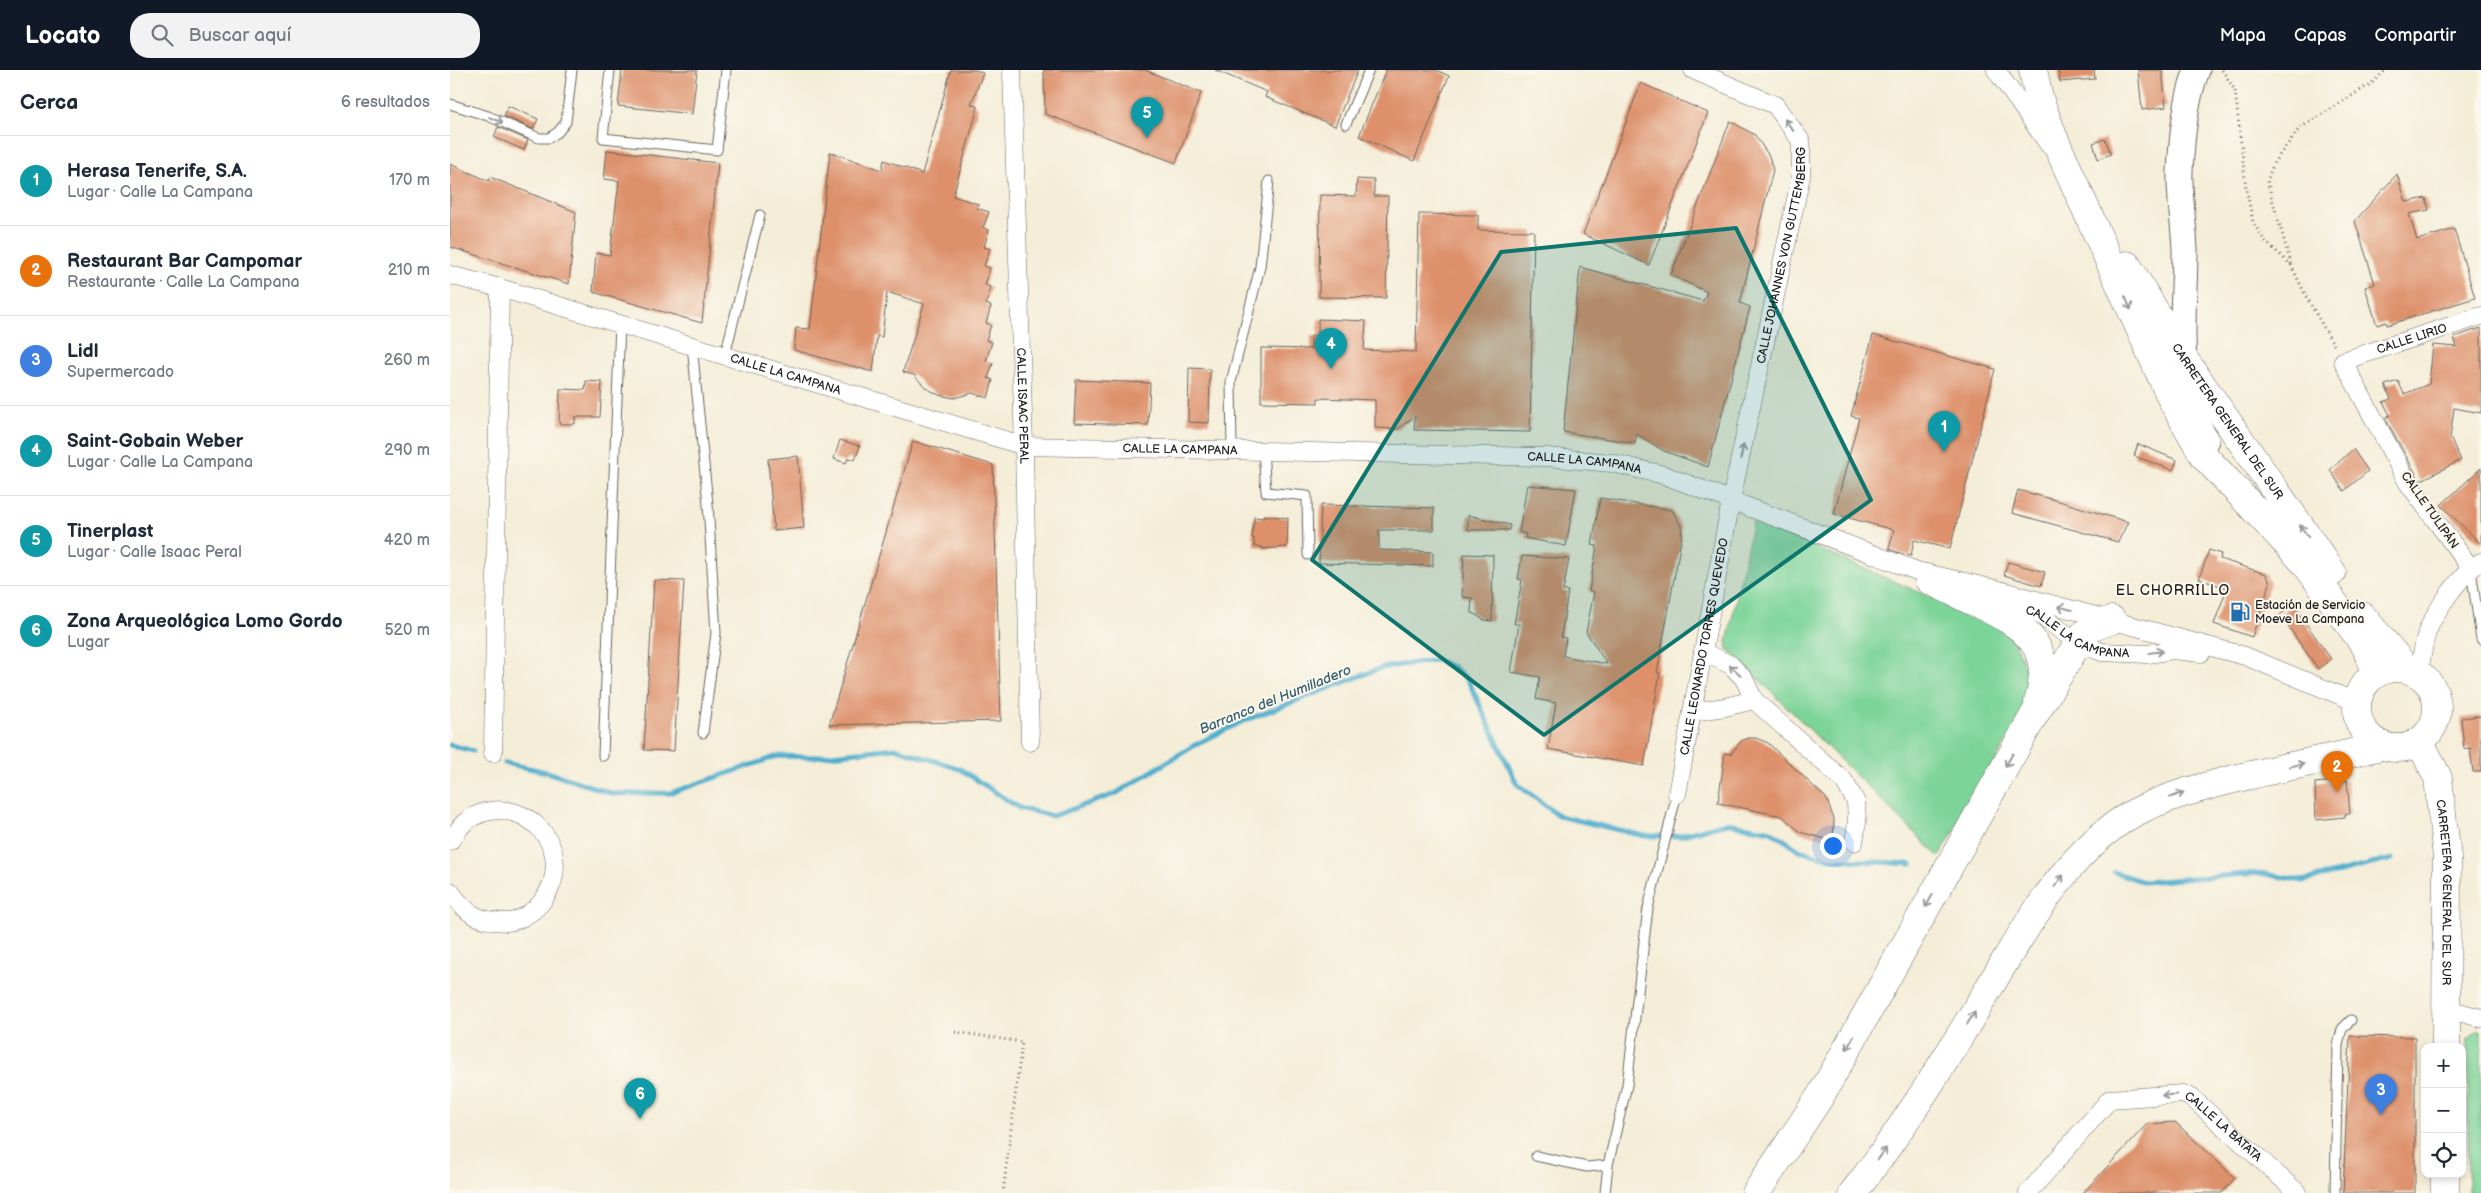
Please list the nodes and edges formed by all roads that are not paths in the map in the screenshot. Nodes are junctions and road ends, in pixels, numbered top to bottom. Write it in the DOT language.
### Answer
graph roads {
  1 [pos="572,70"];
  2 [pos="610,70"];
  3 [pos="726,70"];
  4 [pos="1012,70"];
  5 [pos="1369,70"];
  6 [pos="1693,70"];
  7 [pos="1996,70"];
  8 [pos="2033,70"];
  9 [pos="2196,70"];
  10 [pos="450,104"];
  11 [pos="1346,124"];
  12 [pos="2065,162"];
  13 [pos="1269,181"];
  14 [pos="760,215"];
  15 [pos="2185,249"];
  16 [pos="450,275"];
  17 [pos="500,288"];
  18 [pos="2184,299"];
  19 [pos="2155,312"];
  20 [pos="2481,316"];
  21 [pos="620,323"];
  22 [pos="692,345"];
  23 [pos="725,355"];
  24 [pos="2184,359"];
  25 [pos="2343,361"];
  26 [pos="2230,422"];
  27 [pos="1024,446"];
  28 [pos="1232,450"];
  29 [pos="1263,451"];
  30 [pos="2238,494"];
  31 [pos="1731,500"];
  32 [pos="1308,556"];
  33 [pos="2476,565"];
  34 [pos="1923,575"];
  35 [pos="2112,620"];
  36 [pos="2481,639"];
  37 [pos="2078,643"];
  38 [pos="1703,652"];
  39 [pos="2245,656"];
  40 [pos="2412,671"];
  41 [pos="2375,674"];
  42 [pos="1754,700"];
  43 [pos="2356,702"];
  44 [pos="1692,712"];
  45 [pos="2033,717"];
  46 [pos="703,733"];
  47 [pos="1030,742"];
  48 [pos="2420,742"];
  49 [pos="2382,746"];
  50 [pos="493,753"];
  51 [pos="603,756"];
  52 [pos="1677,794"];
  53 [pos="457,823"];
  54 [pos="450,841"];
  55 [pos="1854,842"];
  56 [pos="450,891"];
  57 [pos="2446,1009"];
  58 [pos="2481,1018"];
  59 [pos="2351,1020"];
  60 [pos="2446,1043"];
  61 [pos="1536,1156"];
  62 [pos="1608,1165"];
  63 [pos="2445,1178"];
  64 [pos="1604,1193"];
  65 [pos="1756,1193"];
  66 [pos="1853,1193"];
  67 [pos="2028,1193"];
  68 [pos="2298,1193"];
  69 [pos="2335,1193"];
  70 [pos="2445,1193"];
  10 -- 1 [label="lane, one-way"];
  2 -- 3 [label="lane"];
  4 -- 27 [label="street, CALLE ISAAC PERAL"];
  5 -- 11 [label="lane"];
  31 -- 6 [label="street, CALLE JOHANNES VON GUTTEMBERG, one-way"];
  7 -- 12 [label="street"];
  8 -- 12 [label="main road, CARRETERA GENERAL DEL SUR"];
  9 -- 15 [label="main road"];
  12 -- 19 [label="main road, CARRETERA GENERAL DEL SUR"];
  12 -- 30 [label="main road, CARRETERA GENERAL DEL SUR, one-way"];
  13 -- 28 [label="lane"];
  14 -- 23 [label="lane"];
  15 -- 18 [label="main road"];
  15 -- 26 [label="main road"];
  16 -- 17 [label="street, CALLE LA CAMPANA"];
  17 -- 21 [label="street, CALLE LA CAMPANA"];
  17 -- 50 [label="street"];
  18 -- 19 [label="main road"];
  18 -- 24 [label="main road"];
  19 -- 24 [label="main road, CARRETERA GENERAL DEL SUR"];
  20 -- 25 [label="street, CALLE LIRIO"];
  21 -- 22 [label="street, CALLE LA CAMPANA"];
  21 -- 51 [label="lane"];
  22 -- 23 [label="street, CALLE LA CAMPANA"];
  22 -- 46 [label="lane"];
  23 -- 27 [label="street, CALLE LA CAMPANA"];
  24 -- 26 [label="main road, CARRETERA GENERAL DEL SUR"];
  24 -- 30 [label="main road"];
  25 -- 33 [label="street, CALLE TULIPÁN"];
  40 -- 26 [label="main road, CARRETERA GENERAL DEL SUR, one-way"];
  27 -- 28 [label="street, CALLE LA CAMPANA"];
  27 -- 47 [label="street, CALLE ISAAC PERAL"];
  28 -- 29 [label="street, CALLE LA CAMPANA"];
  29 -- 31 [label="street, CALLE LA CAMPANA"];
  29 -- 32 [label="lane"];
  30 -- 41 [label="main road, CARRETERA GENERAL DEL SUR"];
  31 -- 34 [label="street, CALLE LA CAMPANA"];
  31 -- 38 [label="street, CALLE LEONARDO TORRES QUEVEDO"];
  33 -- 36 [label="lane, CALLE TULIPÁN"];
  33 -- 40 [label="street"];
  35 -- 34 [label="street, CALLE LA CAMPANA, one-way"];
  34 -- 37 [label="street, CALLE LA CAMPANA"];
  34 -- 45 [label="main road"];
  35 -- 37 [label="main road"];
  35 -- 39 [label="street, CALLE LA CAMPANA"];
  37 -- 39 [label="street, CALLE LA CAMPANA, one-way"];
  37 -- 45 [label="main road"];
  42 -- 38 [label="street, one-way"];
  38 -- 44 [label="street, CALLE LEONARDO TORRES QUEVEDO"];
  39 -- 43 [label="street, CALLE LA CAMPANA"];
  40 -- 41 [label="main road"];
  40 -- 48 [label="main road"];
  41 -- 43 [label="main road"];
  42 -- 44 [label="street"];
  42 -- 55 [label="street"];
  43 -- 49 [label="main road"];
  44 -- 52 [label="street, CALLE LEONARDO TORRES QUEVEDO"];
  45 -- 65 [label="main road, one-way"];
  48 -- 49 [label="main road"];
  48 -- 57 [label="main road, CARRETERA GENERAL DEL SUR"];
  66 -- 49 [label="main road, one-way"];
  52 -- 62 [label="lane"];
  53 -- 54 [label="street"];
  53 -- 56 [label="street"];
  57 -- 58 [label="street"];
  57 -- 60 [label="main road, CARRETERA GENERAL DEL SUR"];
  59 -- 69 [label="lane"];
  61 -- 62 [label="lane"];
  62 -- 64 [label="lane"];
  63 -- 70 [label="main road"];
  68 -- 67 [label="street, CALLE LA BATATA, one-way"];
}
